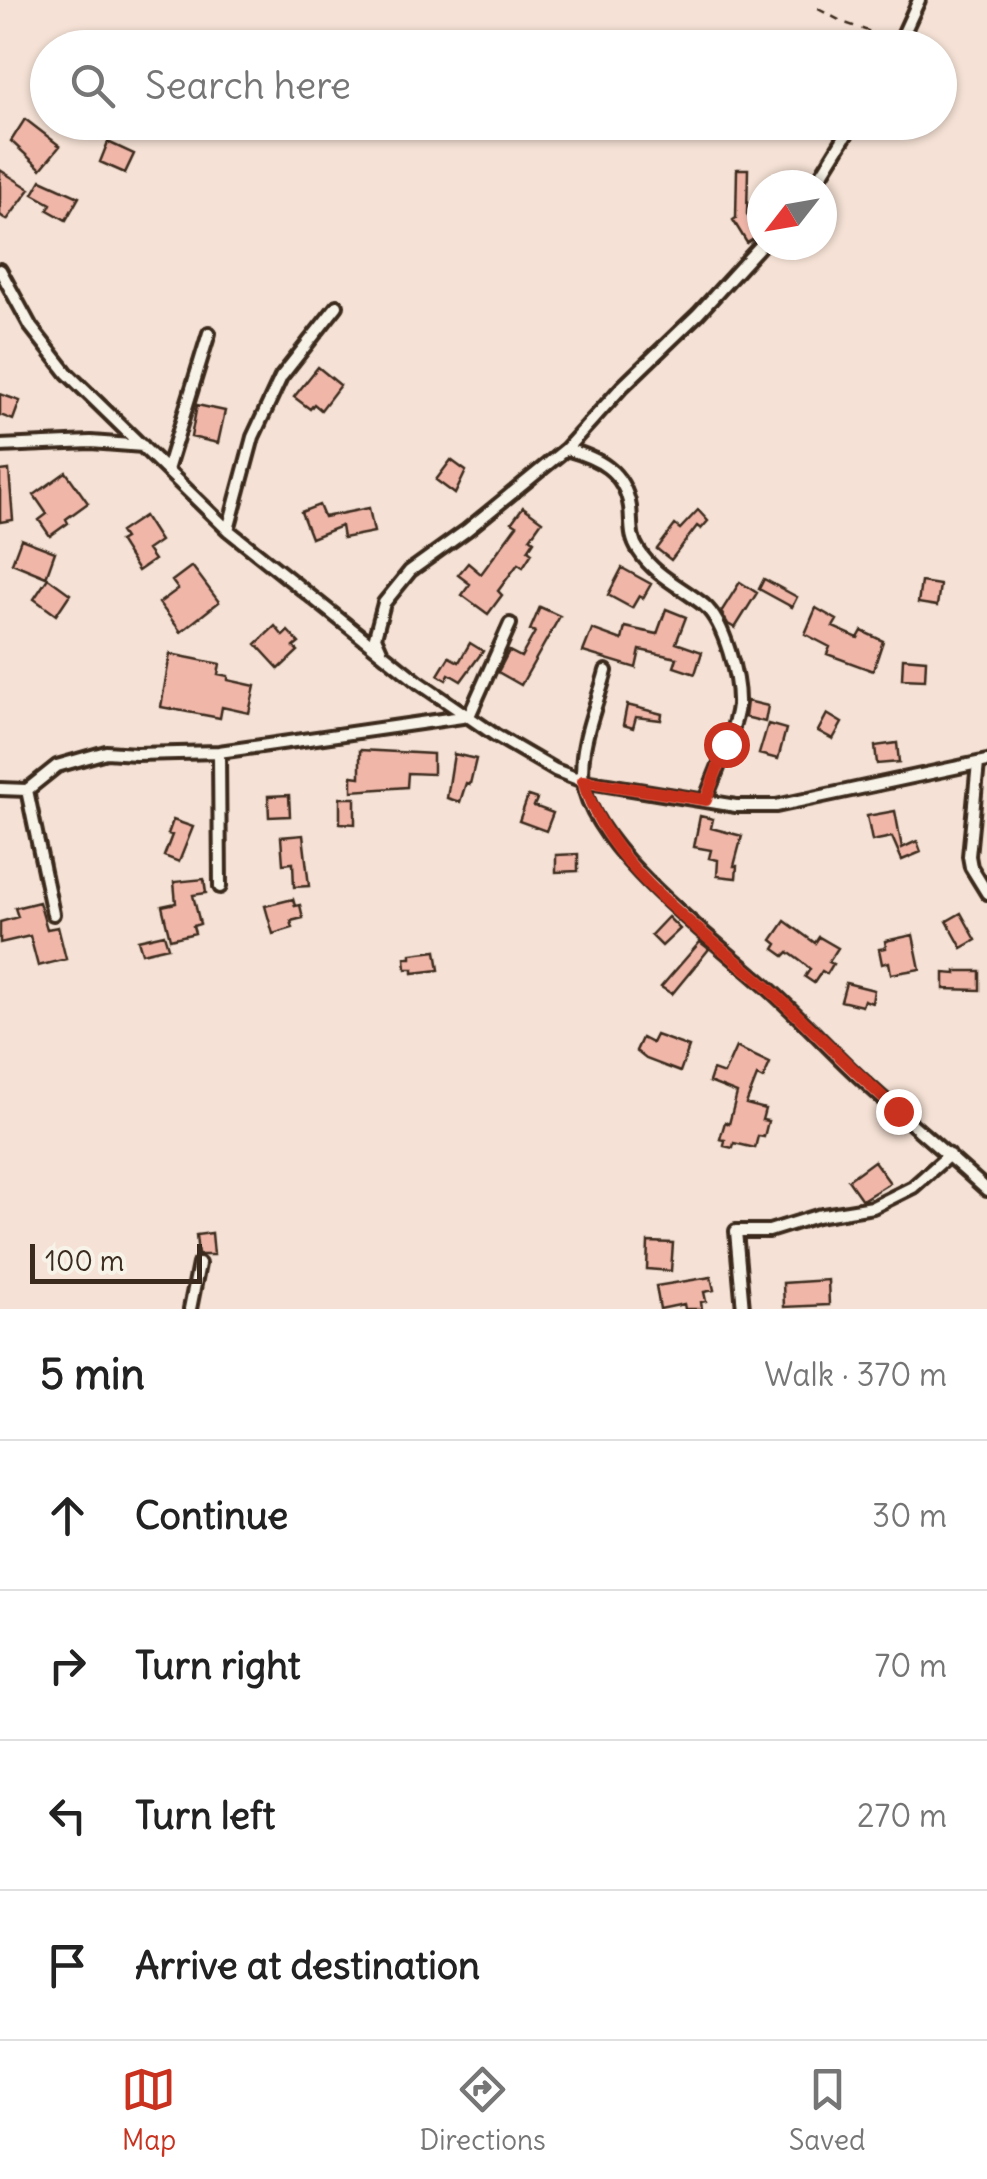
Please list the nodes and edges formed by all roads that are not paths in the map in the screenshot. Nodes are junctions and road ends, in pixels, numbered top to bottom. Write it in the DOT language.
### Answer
graph roads {
  1 [pos="919,0"];
  2 [pos="905,30"];
  3 [pos="843,140"];
  4 [pos="824,170"];
  5 [pos="747,260"];
  6 [pos="0,270"];
  7 [pos="336,306"];
  8 [pos="209,333"];
  9 [pos="0,446"];
  10 [pos="144,446"];
  11 [pos="566,449"];
  12 [pos="167,470"];
  13 [pos="228,530"];
  14 [pos="510,624"];
  15 [pos="382,654"];
  16 [pos="606,671"];
  17 [pos="469,716"];
  18 [pos="219,752"];
  19 [pos="982,762"];
  20 [pos="583,781"];
  21 [pos="0,789"];
  22 [pos="26,790"];
  23 [pos="706,800"];
  24 [pos="220,887"];
  25 [pos="987,893"];
  26 [pos="53,914"];
  27 [pos="950,1156"];
  28 [pos="987,1190"];
  29 [pos="199,1264"];
  30 [pos="190,1309"];
  31 [pos="743,1309"];
  1 -- 2 [label="street"];
  3 -- 4 [label="street"];
  5 -- 11 [label="street"];
  6 -- 10 [label="street"];
  7 -- 13 [label="street"];
  8 -- 12 [label="street"];
  9 -- 10 [label="street"];
  10 -- 12 [label="street"];
  11 -- 15 [label="street"];
  11 -- 23 [label="street"];
  12 -- 13 [label="street"];
  13 -- 15 [label="street"];
  14 -- 17 [label="street"];
  15 -- 17 [label="street"];
  16 -- 20 [label="street"];
  17 -- 18 [label="street"];
  17 -- 20 [label="street"];
  18 -- 22 [label="street"];
  18 -- 24 [label="street"];
  19 -- 23 [label="street"];
  19 -- 25 [label="street"];
  20 -- 23 [label="street"];
  20 -- 27 [label="street"];
  21 -- 22 [label="street"];
  22 -- 26 [label="street"];
  27 -- 28 [label="street"];
  27 -- 31 [label="street"];
  29 -- 30 [label="street"];
}
